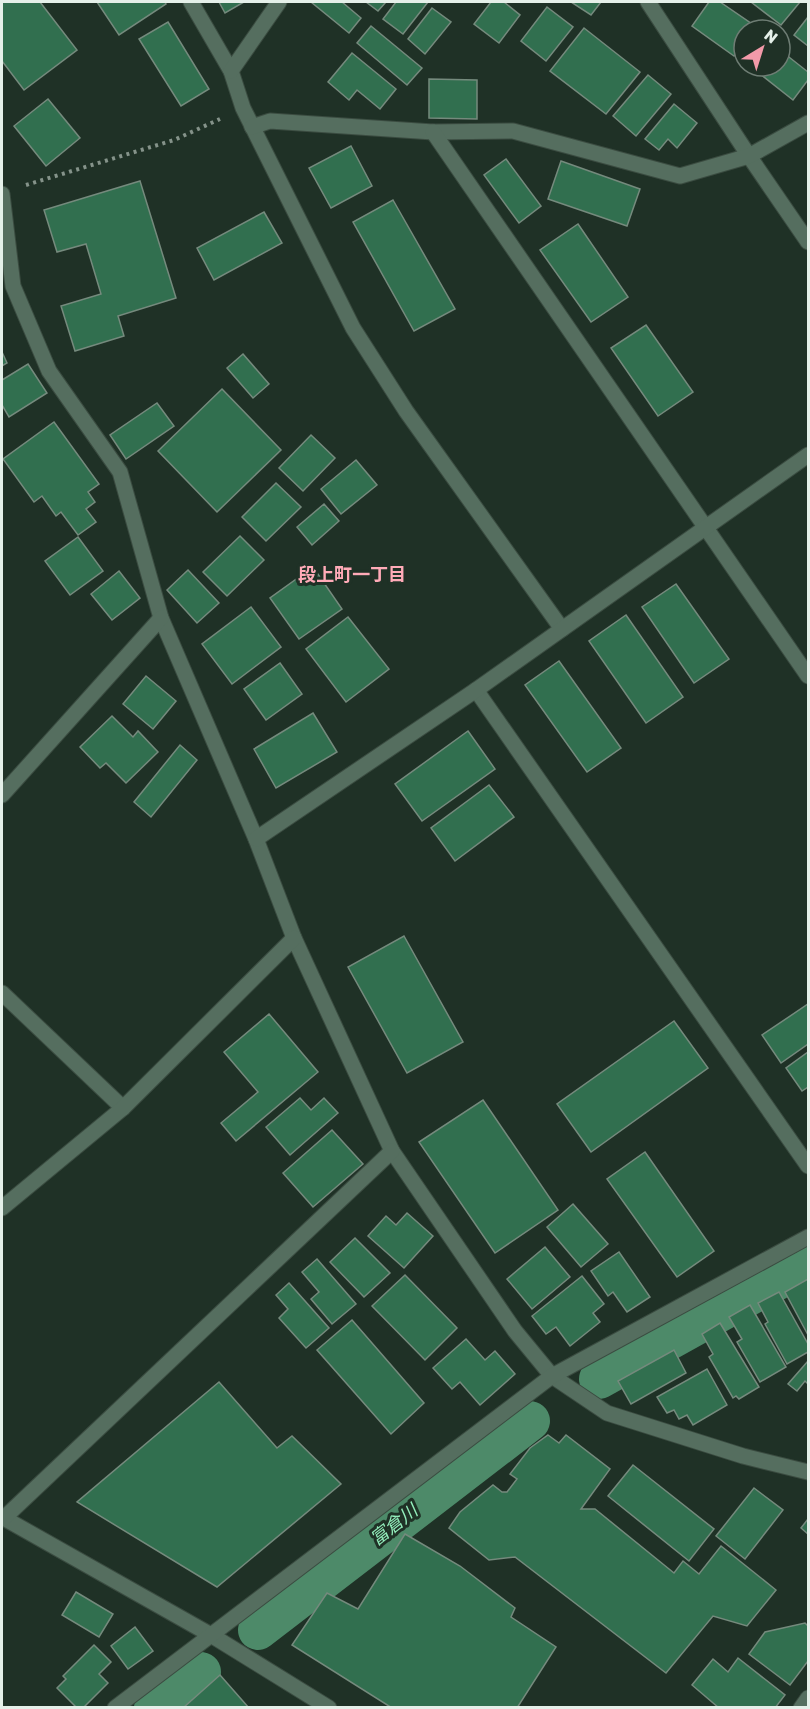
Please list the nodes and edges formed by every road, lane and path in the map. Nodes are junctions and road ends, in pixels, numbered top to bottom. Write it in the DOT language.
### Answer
graph roads {
  1 [pos="191,2"];
  2 [pos="279,2"];
  3 [pos="650,2"];
  4 [pos="231,71"];
  5 [pos="243,108"];
  6 [pos="808,123"];
  7 [pos="252,127"];
  8 [pos="433,132"];
  9 [pos="749,156"];
  10 [pos="23,186"];
  11 [pos="2,194"];
  12 [pos="808,242"];
  13 [pos="808,455"];
  14 [pos="706,528"];
  15 [pos="161,618"];
  16 [pos="562,629"];
  17 [pos="808,676"];
  18 [pos="476,690"];
  19 [pos="2,795"];
  20 [pos="256,839"];
  21 [pos="294,938"];
  22 [pos="2,993"];
  23 [pos="123,1108"];
  24 [pos="392,1151"];
  25 [pos="808,1166"];
  26 [pos="2,1208"];
  27 [pos="808,1238"];
  28 [pos="552,1376"];
  29 [pos="808,1472"];
  30 [pos="3,1518"];
  31 [pos="211,1635"];
  32 [pos="808,1698"];
  33 [pos="115,1707"];
  34 [pos="329,1707"];
  35 [pos="801,1707"];
  1 -- 4 [label="street"];
  2 -- 4 [label="street"];
  3 -- 9 [label="street"];
  4 -- 5 [label="street"];
  5 -- 7 [label="street"];
  5 -- 10 [label="path"];
  6 -- 9 [label="street"];
  7 -- 8 [label="street"];
  7 -- 16 [label="street"];
  8 -- 9 [label="street"];
  8 -- 14 [label="street"];
  9 -- 12 [label="street"];
  11 -- 15 [label="street"];
  13 -- 14 [label="street"];
  14 -- 16 [label="street"];
  14 -- 17 [label="street"];
  15 -- 19 [label="street"];
  15 -- 20 [label="street"];
  16 -- 18 [label="street"];
  18 -- 20 [label="street"];
  18 -- 25 [label="street"];
  20 -- 21 [label="street"];
  21 -- 23 [label="street"];
  21 -- 24 [label="street"];
  22 -- 23 [label="street"];
  23 -- 26 [label="street"];
  24 -- 28 [label="street"];
  24 -- 30 [label="street"];
  27 -- 28 [label="street"];
  28 -- 29 [label="street"];
  28 -- 31 [label="street"];
  30 -- 31 [label="street"];
  31 -- 33 [label="street"];
  31 -- 34 [label="street"];
  32 -- 35 [label="street"];
}
